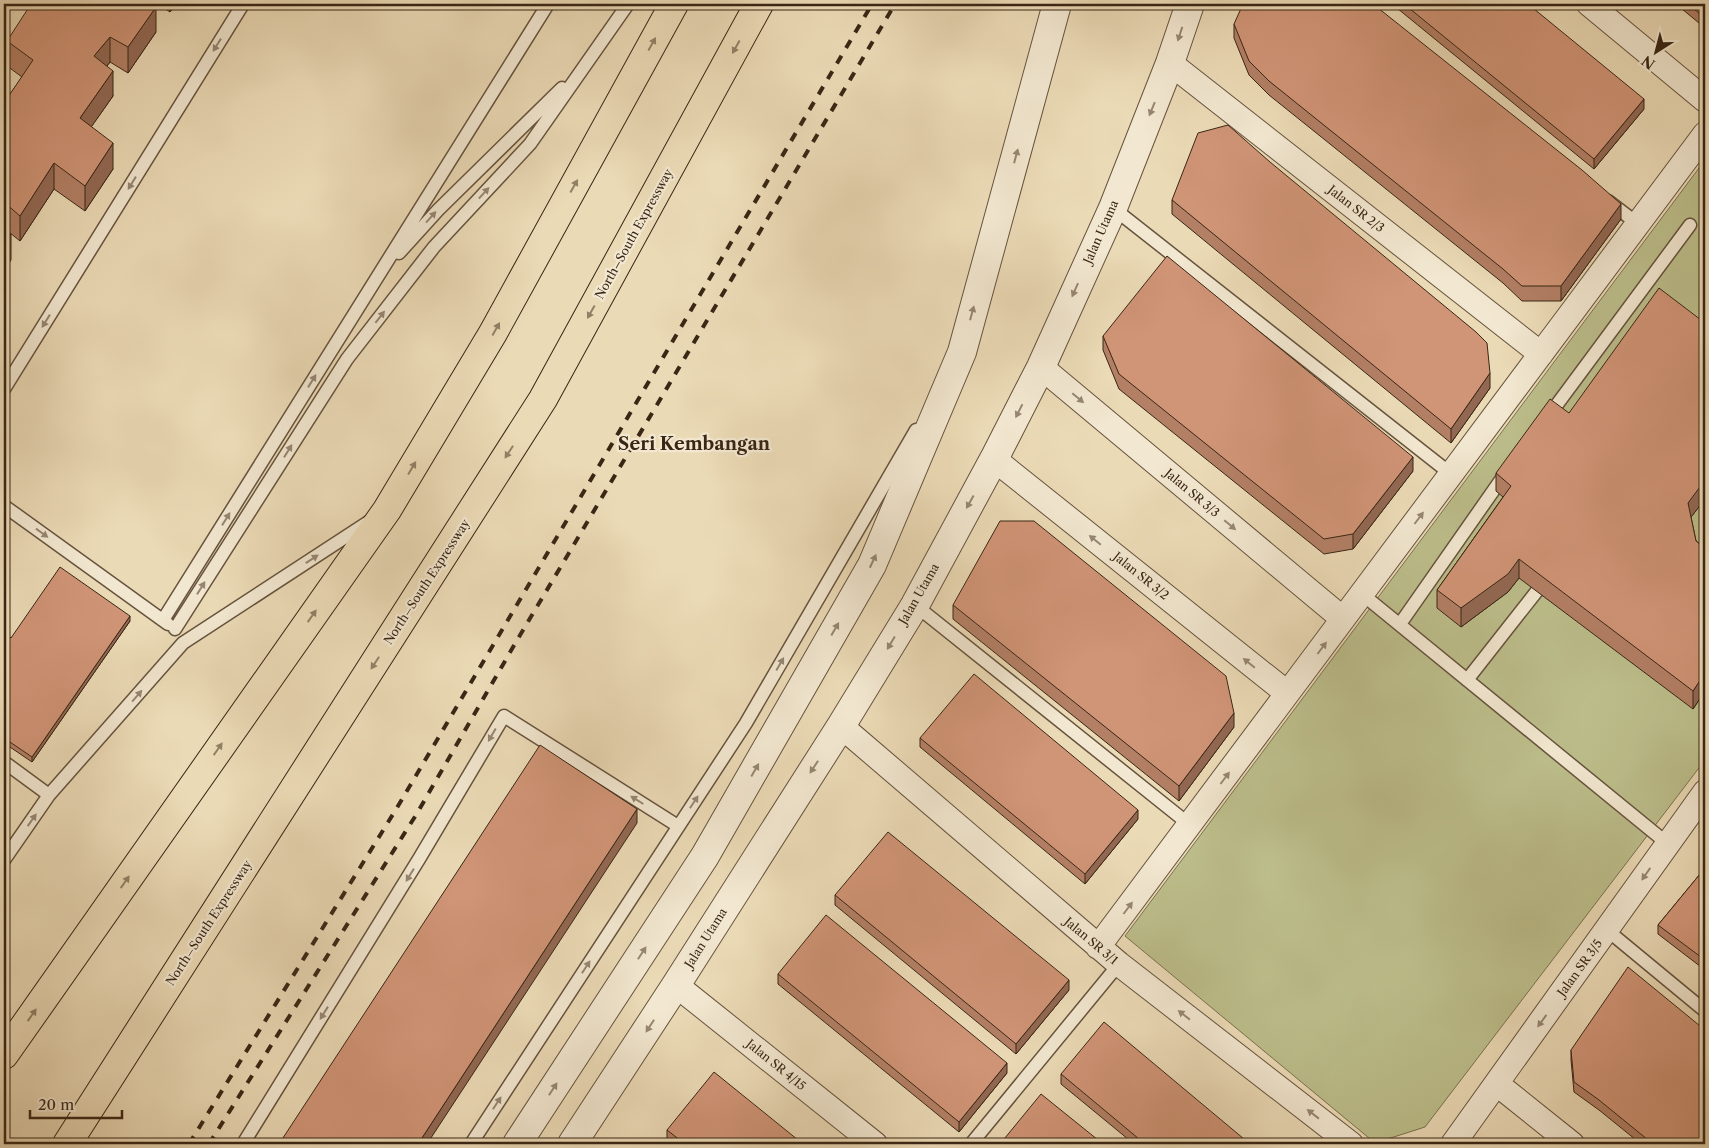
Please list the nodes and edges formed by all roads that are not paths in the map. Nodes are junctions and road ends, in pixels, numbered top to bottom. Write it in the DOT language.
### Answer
graph roads {
  1 [pos="243,4"];
  2 [pos="548,4"];
  3 [pos="628,4"];
  4 [pos="674,4"];
  5 [pos="759,4"];
  6 [pos="1190,4"];
  7 [pos="1589,4"];
  8 [pos="1057,6"];
  9 [pos="1170,63"];
  10 [pos="586,65"];
  11 [pos="1705,100"];
  12 [pos="1705,134"];
  13 [pos="1600,194"];
  14 [pos="1112,208"];
  15 [pos="1638,224"];
  16 [pos="1690,225"];
  17 [pos="375,279"];
  18 [pos="962,352"];
  19 [pos="1541,354"];
  20 [pos="1041,367"];
  21 [pos="4,390"];
  22 [pos="1539,429"];
  23 [pos="994,459"];
  24 [pos="1515,461"];
  25 [pos="1452,474"];
  26 [pos="5,509"];
  27 [pos="387,510"];
  28 [pos="1544,582"];
  29 [pos="1362,594"];
  30 [pos="915,605"];
  31 [pos="1343,619"];
  32 [pos="163,620"];
  33 [pos="1400,624"];
  34 [pos="175,630"];
  35 [pos="183,643"];
  36 [pos="1467,680"];
  37 [pos="1287,693"];
  38 [pos="841,726"];
  39 [pos="4,762"];
  40 [pos="1705,792"];
  41 [pos="49,795"];
  42 [pos="1190,825"];
  43 [pos="678,826"];
  44 [pos="9,842"];
  45 [pos="1668,844"];
  46 [pos="4,860"];
  47 [pos="1607,930"];
  48 [pos="1098,947"];
  49 [pos="1119,964"];
  50 [pos="676,985"];
  51 [pos="1705,1012"];
  52 [pos="4,1055"];
  53 [pos="1497,1084"];
  54 [pos="67,1144"];
  55 [pos="243,1144"];
  56 [pos="471,1144"];
  57 [pos="517,1144"];
  58 [pos="572,1144"];
  59 [pos="875,1144"];
  60 [pos="970,1144"];
  61 [pos="1351,1144"];
  62 [pos="1453,1144"];
  63 [pos="1572,1144"];
  1 -- 21 [label="lane, one-way"];
  2 -- 17 [label="lane"];
  3 -- 10 [label="lane"];
  27 -- 4 [label="highway, one-way"];
  5 -- 54 [label="highway, North–South Expressway, one-way"];
  6 -- 9 [label="street, Jalan Utama, one-way"];
  7 -- 11 [label="street"];
  18 -- 8 [label="street, one-way"];
  9 -- 14 [label="street, Jalan Utama, one-way"];
  9 -- 19 [label="street, Jalan SR 2/3"];
  17 -- 10 [label="lane, one-way"];
  34 -- 10 [label="lane, one-way"];
  12 -- 15 [label="street"];
  13 -- 15 [label="lane"];
  14 -- 20 [label="street, Jalan Utama, one-way"];
  14 -- 25 [label="lane"];
  15 -- 19 [label="street"];
  16 -- 22 [label="lane"];
  32 -- 17 [label="lane, one-way"];
  43 -- 18 [label="lane, one-way"];
  57 -- 18 [label="street, one-way"];
  19 -- 25 [label="street"];
  20 -- 23 [label="street, Jalan Utama, one-way"];
  20 -- 31 [label="street, Jalan SR 3/3, one-way"];
  23 -- 30 [label="street, Jalan Utama, one-way"];
  37 -- 23 [label="street, Jalan SR 3/2, one-way"];
  24 -- 33 [label="lane"];
  29 -- 25 [label="street, one-way"];
  26 -- 32 [label="lane, one-way"];
  35 -- 27 [label="lane, one-way"];
  52 -- 27 [label="highway, one-way"];
  28 -- 36 [label="lane"];
  29 -- 31 [label="street"];
  29 -- 33 [label="lane"];
  30 -- 38 [label="street, Jalan Utama, one-way"];
  30 -- 42 [label="lane"];
  37 -- 31 [label="street, one-way"];
  32 -- 34 [label="lane"];
  33 -- 36 [label="lane"];
  34 -- 35 [label="lane"];
  41 -- 35 [label="lane, one-way"];
  36 -- 45 [label="lane"];
  42 -- 37 [label="street, one-way"];
  38 -- 48 [label="street, Jalan SR 3/1"];
  38 -- 50 [label="street, Jalan Utama, one-way"];
  39 -- 41 [label="lane"];
  40 -- 45 [label="street, Jalan SR 3/5"];
  44 -- 41 [label="lane, one-way"];
  48 -- 42 [label="street, one-way"];
  43 -- 55 [label="lane, one-way"];
  56 -- 43 [label="lane, one-way"];
  44 -- 46 [label="lane"];
  45 -- 47 [label="street, Jalan SR 3/5, one-way"];
  47 -- 51 [label="lane"];
  47 -- 53 [label="street, Jalan SR 3/5, one-way"];
  48 -- 49 [label="street, Jalan SR 3/1"];
  49 -- 60 [label="lane"];
  61 -- 49 [label="street, Jalan SR 3/1, one-way"];
  50 -- 58 [label="street, Jalan Utama, one-way"];
  50 -- 59 [label="street, Jalan SR 4/15"];
  53 -- 62 [label="street, Jalan SR 3/5"];
  53 -- 63 [label="street"];
}
